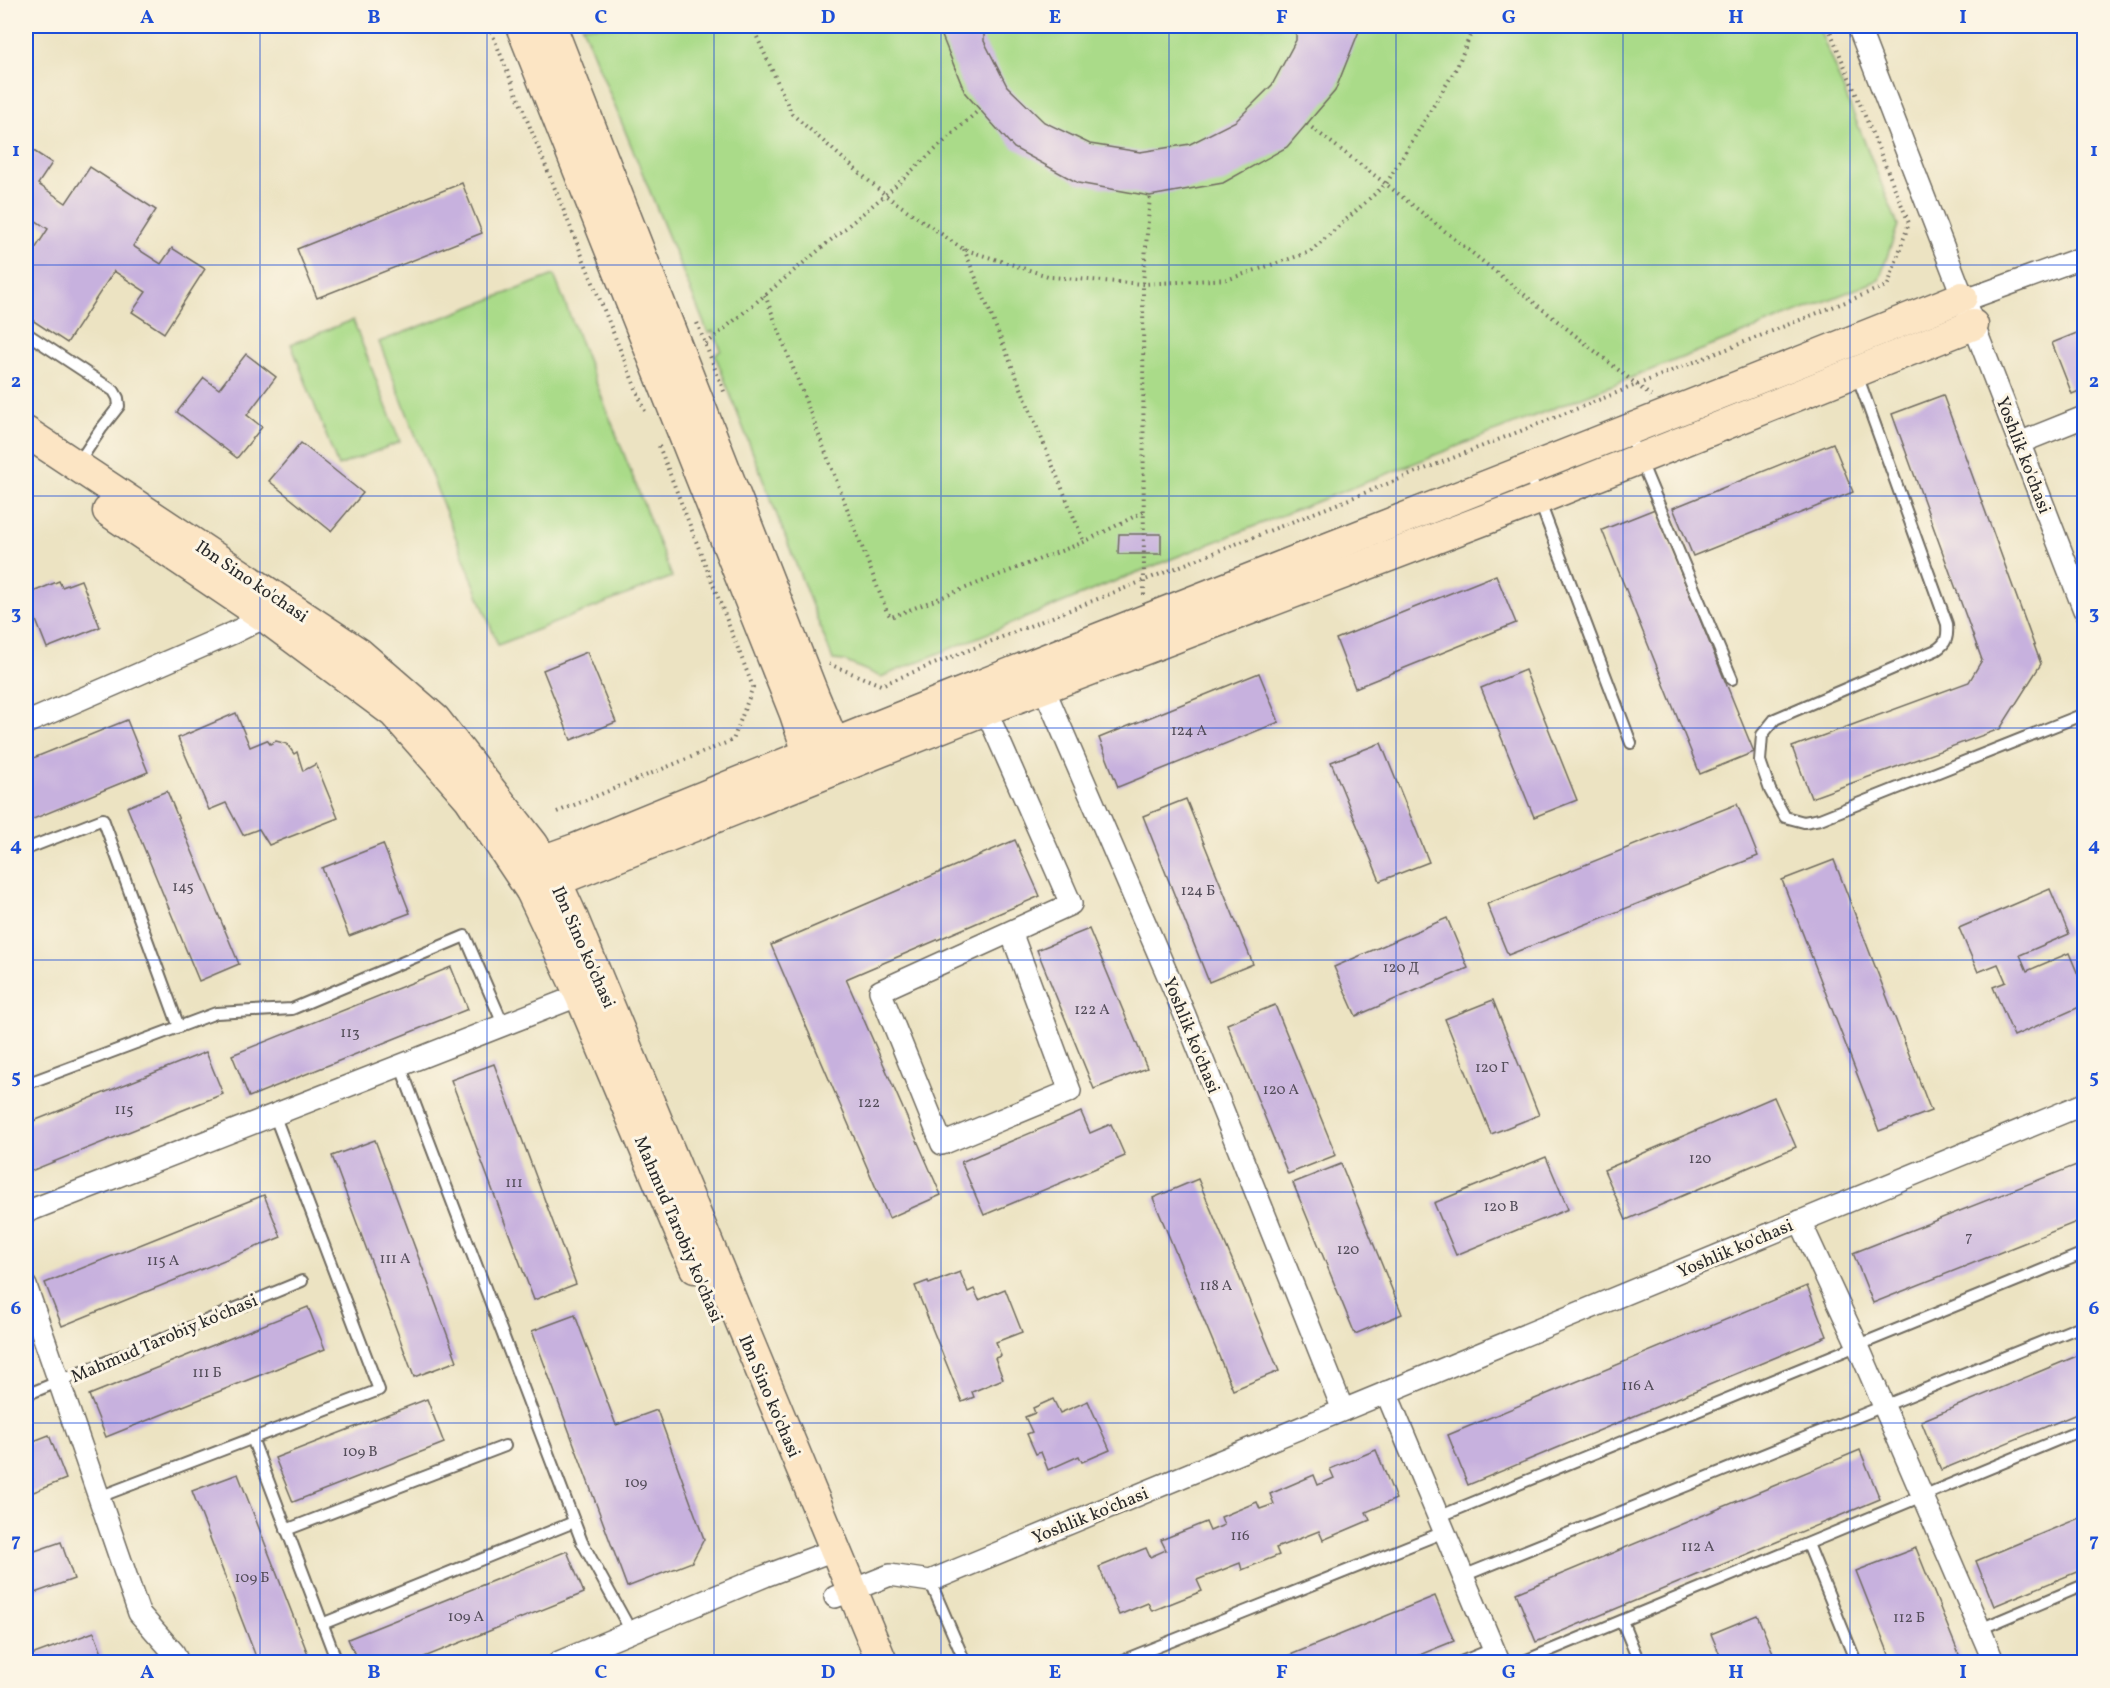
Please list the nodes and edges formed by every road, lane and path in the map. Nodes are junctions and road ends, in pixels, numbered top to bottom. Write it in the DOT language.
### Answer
graph roads {
  1 [pos="489,26"];
  2 [pos="521,26"];
  3 [pos="551,26"];
  4 [pos="753,26"];
  5 [pos="1474,26"];
  6 [pos="1828,26"];
  7 [pos="1858,26"];
  8 [pos="980,109"];
  9 [pos="1307,124"];
  10 [pos="1386,184"];
  11 [pos="885,195"];
  12 [pos="1150,196"];
  13 [pos="963,249"];
  14 [pos="2085,257"];
  15 [pos="1143,284"];
  16 [pos="765,295"];
  17 [pos="1966,308"];
  18 [pos="692,313"];
  19 [pos="26,333"];
  20 [pos="681,356"];
  21 [pos="1856,372"];
  22 [pos="1636,384"];
  23 [pos="727,399"];
  24 [pos="645,411"];
  25 [pos="1673,414"];
  26 [pos="2085,417"];
  27 [pos="1628,431"];
  28 [pos="26,432"];
  29 [pos="2019,443"];
  30 [pos="658,444"];
  31 [pos="26,455"];
  32 [pos="1638,459"];
  33 [pos="76,466"];
  34 [pos="1528,470"];
  35 [pos="1539,499"];
  36 [pos="1145,511"];
  37 [pos="1084,542"];
  38 [pos="1144,581"];
  39 [pos="272,608"];
  40 [pos="2085,610"];
  41 [pos="1144,620"];
  42 [pos="827,664"];
  43 [pos="1038,675"];
  44 [pos="1732,680"];
  45 [pos="980,698"];
  46 [pos="2085,714"];
  47 [pos="26,723"];
  48 [pos="1631,743"];
  49 [pos="825,759"];
  50 [pos="557,812"];
  51 [pos="26,849"];
  52 [pos="537,875"];
  53 [pos="1011,932"];
  54 [pos="591,990"];
  55 [pos="503,1024"];
  56 [pos="179,1027"];
  57 [pos="400,1065"];
  58 [pos="26,1084"];
  59 [pos="2085,1104"];
  60 [pos="274,1114"];
  61 [pos="26,1212"];
  62 [pos="1800,1221"];
  63 [pos="2085,1254"];
  64 [pos="302,1281"];
  65 [pos="26,1286"];
  66 [pos="2085,1325"];
  67 [pos="1858,1346"];
  68 [pos="59,1382"];
  69 [pos="1386,1392"];
  70 [pos="26,1395"];
  71 [pos="1884,1406"];
  72 [pos="1342,1410"];
  73 [pos="2085,1429"];
  74 [pos="252,1438"];
  75 [pos="505,1446"];
  76 [pos="1923,1496"];
  77 [pos="99,1497"];
  78 [pos="574,1522"];
  79 [pos="1441,1525"];
  80 [pos="286,1530"];
  81 [pos="1808,1544"];
  82 [pos="826,1553"];
  83 [pos="1462,1576"];
  84 [pos="930,1581"];
  85 [pos="2085,1585"];
  86 [pos="843,1593"];
  87 [pos="1622,1621"];
  88 [pos="322,1624"];
  89 [pos="1980,1629"];
  90 [pos="632,1633"];
  91 [pos="1496,1656"];
  92 [pos="178,1662"];
  93 [pos="337,1662"];
  94 [pos="559,1662"];
  95 [pos="861,1662"];
  96 [pos="882,1662"];
  97 [pos="965,1662"];
  98 [pos="1119,1662"];
  99 [pos="1461,1662"];
  100 [pos="1522,1662"];
  101 [pos="1639,1662"];
  102 [pos="1856,1662"];
  103 [pos="1994,1662"];
  1 -- 24 [label="path"];
  2 -- 20 [label="street"];
  3 -- 20 [label="street"];
  4 -- 11 [label="path"];
  5 -- 10 [label="path"];
  6 -- 22 [label="path"];
  7 -- 17 [label="street, Yoshlik ko'chasi"];
  8 -- 11 [label="path"];
  9 -- 10 [label="path"];
  10 -- 15 [label="path"];
  10 -- 22 [label="path"];
  11 -- 13 [label="path"];
  11 -- 16 [label="path"];
  12 -- 15 [label="path"];
  13 -- 15 [label="path"];
  13 -- 37 [label="path"];
  14 -- 17 [label="street"];
  15 -- 36 [label="path"];
  16 -- 20 [label="path"];
  16 -- 37 [label="path"];
  17 -- 21 [label="street"];
  17 -- 25 [label="street"];
  17 -- 29 [label="street, Yoshlik ko'chasi"];
  18 -- 20 [label="path"];
  19 -- 33 [label="lane"];
  20 -- 23 [label="path"];
  20 -- 49 [label="street"];
  21 -- 32 [label="street"];
  21 -- 46 [label="lane"];
  22 -- 25 [label="path"];
  22 -- 38 [label="path"];
  25 -- 27 [label="street"];
  26 -- 29 [label="street"];
  27 -- 32 [label="lane"];
  27 -- 34 [label="street"];
  28 -- 33 [label="street, Ibn Sino ko'chasi"];
  29 -- 40 [label="street, Yoshlik ko'chasi"];
  30 -- 50 [label="path"];
  31 -- 39 [label="street, Mahmud Tarobiy ko'chasi"];
  32 -- 35 [label="street"];
  32 -- 44 [label="lane"];
  33 -- 39 [label="street, Ibn Sino ko'chasi"];
  34 -- 35 [label="lane"];
  34 -- 41 [label="street"];
  35 -- 43 [label="street"];
  35 -- 48 [label="lane"];
  36 -- 37 [label="path"];
  36 -- 38 [label="path"];
  38 -- 41 [label="path"];
  38 -- 42 [label="path"];
  39 -- 47 [label="street"];
  39 -- 52 [label="street, Mahmud Tarobiy ko'chasi"];
  41 -- 43 [label="street"];
  43 -- 45 [label="street"];
  43 -- 72 [label="street, Yoshlik ko'chasi"];
  45 -- 49 [label="street"];
  45 -- 53 [label="street"];
  49 -- 52 [label="street"];
  51 -- 56 [label="lane"];
  52 -- 54 [label="street, Mahmud Tarobiy ko'chasi"];
  53 -- 53 [label="street"];
  54 -- 55 [label="street"];
  54 -- 82 [label="street, Mahmud Tarobiy ko'chasi"];
  55 -- 56 [label="lane"];
  55 -- 57 [label="street"];
  56 -- 58 [label="lane"];
  57 -- 60 [label="street"];
  57 -- 78 [label="lane"];
  59 -- 62 [label="street, Yoshlik ko'chasi"];
  60 -- 61 [label="street"];
  60 -- 74 [label="lane"];
  62 -- 67 [label="street"];
  62 -- 69 [label="street, Yoshlik ko'chasi"];
  63 -- 67 [label="lane"];
  64 -- 68 [label="lane, Mahmud Tarobiy ko'chasi"];
  65 -- 68 [label="street"];
  66 -- 71 [label="lane"];
  67 -- 71 [label="street"];
  67 -- 79 [label="lane"];
  68 -- 70 [label="lane, Mahmud Tarobiy ko'chasi"];
  68 -- 77 [label="street"];
  69 -- 72 [label="street, Yoshlik ko'chasi"];
  69 -- 79 [label="street"];
  71 -- 76 [label="street"];
  71 -- 83 [label="lane"];
  72 -- 84 [label="street, Yoshlik ko'chasi"];
  73 -- 76 [label="lane"];
  74 -- 77 [label="lane"];
  74 -- 80 [label="lane"];
  75 -- 80 [label="lane"];
  76 -- 81 [label="lane"];
  76 -- 89 [label="street"];
  77 -- 92 [label="street"];
  78 -- 88 [label="lane"];
  78 -- 90 [label="lane"];
  79 -- 83 [label="street"];
  79 -- 98 [label="lane"];
  80 -- 88 [label="lane"];
  81 -- 87 [label="lane"];
  81 -- 102 [label="lane"];
  82 -- 86 [label="street, Mahmud Tarobiy ko'chasi"];
  82 -- 90 [label="street"];
  83 -- 91 [label="street"];
  84 -- 86 [label="street"];
  84 -- 97 [label="lane"];
  85 -- 89 [label="lane"];
  86 -- 95 [label="street, Mahmud Tarobiy ko'chasi"];
  86 -- 96 [label="street"];
  87 -- 100 [label="lane"];
  87 -- 101 [label="lane"];
  88 -- 93 [label="lane"];
  89 -- 103 [label="street"];
  90 -- 94 [label="street"];
  91 -- 99 [label="lane"];
}
